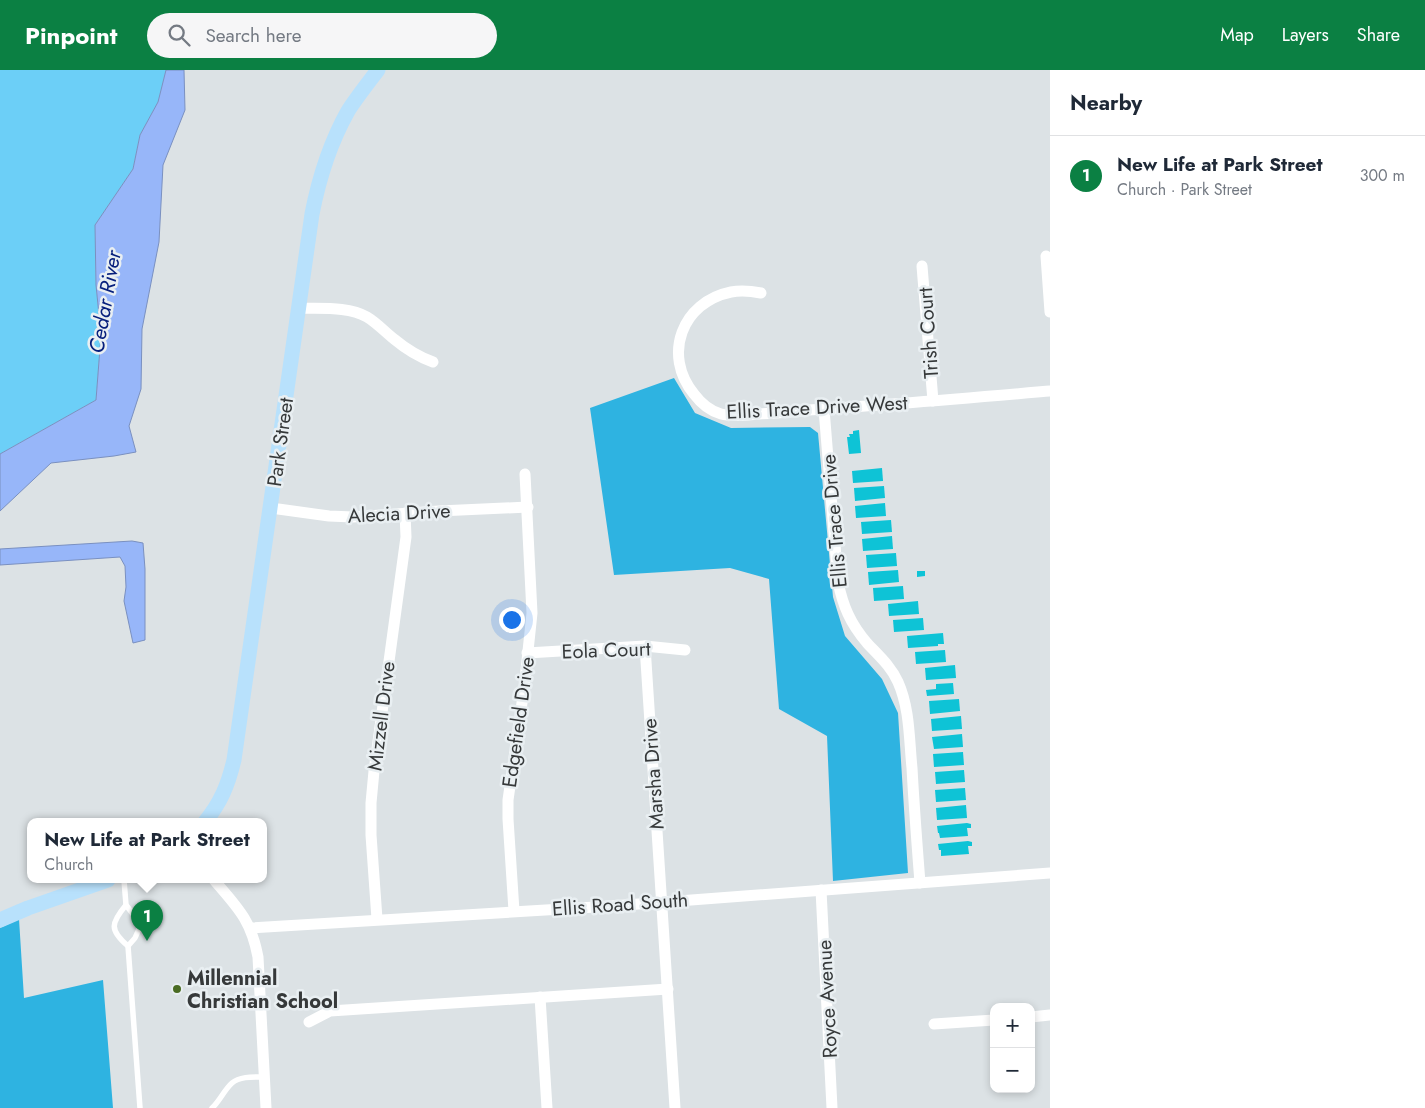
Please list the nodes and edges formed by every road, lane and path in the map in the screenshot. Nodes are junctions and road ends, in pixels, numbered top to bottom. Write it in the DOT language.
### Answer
graph roads {
  1 [pos="378,70"];
  2 [pos="1046,256"];
  3 [pos="922,266"];
  4 [pos="761,293"];
  5 [pos="299,308"];
  6 [pos="1050,312"];
  7 [pos="433,362"];
  8 [pos="1050,391"];
  9 [pos="933,401"];
  10 [pos="824,409"];
  11 [pos="525,474"];
  12 [pos="528,507"];
  13 [pos="271,508"];
  14 [pos="405,513"];
  15 [pos="645,646"];
  16 [pos="685,650"];
  17 [pos="527,653"];
  18 [pos="208,818"];
  19 [pos="1050,873"];
  20 [pos="99,883"];
  21 [pos="124,883"];
  22 [pos="217,883"];
  23 [pos="920,883"];
  24 [pos="821,890"];
  25 [pos="662,902"];
  26 [pos="126,905"];
  27 [pos="514,911"];
  28 [pos="377,919"];
  29 [pos="0,920"];
  30 [pos="250,928"];
  31 [pos="128,946"];
  32 [pos="668,989"];
  33 [pos="540,997"];
  34 [pos="1050,1015"];
  35 [pos="1035,1016"];
  36 [pos="990,1020"];
  37 [pos="309,1022"];
  38 [pos="934,1024"];
  39 [pos="264,1077"];
  40 [pos="140,1108"];
  41 [pos="212,1108"];
  42 [pos="266,1108"];
  43 [pos="547,1108"];
  44 [pos="675,1108"];
  45 [pos="832,1108"];
  1 -- 5 [label="street, Park Street"];
  2 -- 6 [label="street"];
  3 -- 9 [label="street, Trish Court"];
  4 -- 10 [label="street, Ellis Trace Drive West"];
  5 -- 7 [label="street"];
  5 -- 13 [label="street, Park Street"];
  8 -- 9 [label="street, Ellis Trace Drive West"];
  9 -- 10 [label="street, Ellis Trace Drive West"];
  10 -- 23 [label="street, Ellis Trace Drive"];
  11 -- 12 [label="street, Edgefield Drive"];
  12 -- 14 [label="street, Alecia Drive"];
  12 -- 17 [label="street, Edgefield Drive"];
  13 -- 14 [label="street, Alecia Drive"];
  13 -- 18 [label="street, Park Street"];
  14 -- 28 [label="street, Mizzell Drive"];
  15 -- 16 [label="street, Eola Court"];
  15 -- 17 [label="street, Eola Court"];
  15 -- 25 [label="street, Marsha Drive"];
  17 -- 27 [label="street, Edgefield Drive"];
  19 -- 23 [label="street, Ellis Road South"];
  20 -- 29 [label="street"];
  21 -- 26 [label="lane"];
  22 -- 30 [label="street"];
  23 -- 24 [label="street, Ellis Road South"];
  24 -- 25 [label="street, Ellis Road South"];
  24 -- 45 [label="street, Royce Avenue"];
  25 -- 27 [label="street, Ellis Road South"];
  25 -- 32 [label="street, Marsha Drive"];
  26 -- 31 [label="lane"];
  26 -- 31 [label="lane"];
  27 -- 28 [label="street, Ellis Road South"];
  28 -- 30 [label="street, Ellis Road South"];
  30 -- 39 [label="street"];
  31 -- 40 [label="lane"];
  32 -- 33 [label="street"];
  32 -- 44 [label="street, Marsha Drive"];
  33 -- 37 [label="street"];
  33 -- 43 [label="street"];
  34 -- 35 [label="street"];
  36 -- 38 [label="street"];
  39 -- 41 [label="lane"];
  39 -- 42 [label="street"];
}
